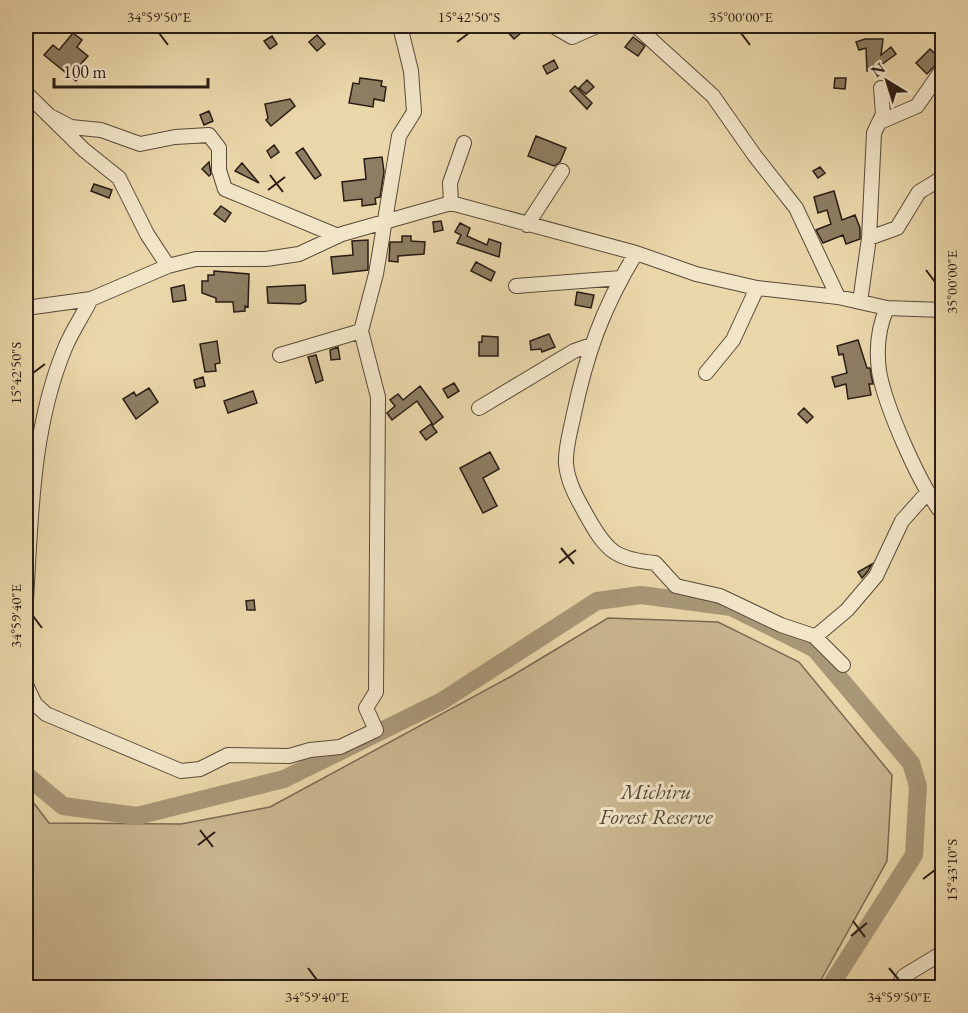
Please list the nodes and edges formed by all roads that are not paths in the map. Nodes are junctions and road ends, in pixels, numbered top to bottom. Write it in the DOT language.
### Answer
graph roads {
  1 [pos="400,26"];
  2 [pos="552,26"];
  3 [pos="597,26"];
  4 [pos="636,26"];
  5 [pos="942,70"];
  6 [pos="881,88"];
  7 [pos="26,93"];
  8 [pos="48,115"];
  9 [pos="880,122"];
  10 [pos="464,143"];
  11 [pos="562,171"];
  12 [pos="942,178"];
  13 [pos="451,203"];
  14 [pos="386,220"];
  15 [pos="527,225"];
  16 [pos="338,236"];
  17 [pos="869,238"];
  18 [pos="636,253"];
  19 [pos="168,266"];
  20 [pos="621,278"];
  21 [pos="516,286"];
  22 [pos="758,288"];
  23 [pos="838,297"];
  24 [pos="91,299"];
  25 [pos="860,302"];
  26 [pos="26,308"];
  27 [pos="887,308"];
  28 [pos="942,310"];
  29 [pos="361,330"];
  30 [pos="591,345"];
  31 [pos="280,355"];
  32 [pos="706,373"];
  33 [pos="479,408"];
  34 [pos="927,493"];
  35 [pos="942,513"];
  36 [pos="26,600"];
  37 [pos="815,637"];
  38 [pos="843,665"];
  39 [pos="26,686"];
  40 [pos="942,953"];
  41 [pos="897,987"];
  1 -- 14 [label="street"];
  2 -- 3 [label="street"];
  4 -- 23 [label="street"];
  5 -- 9 [label="street"];
  6 -- 9 [label="street"];
  7 -- 8 [label="street"];
  8 -- 16 [label="street"];
  8 -- 19 [label="street"];
  9 -- 17 [label="street"];
  10 -- 13 [label="street"];
  11 -- 15 [label="street"];
  12 -- 17 [label="street"];
  13 -- 14 [label="street"];
  13 -- 15 [label="street"];
  14 -- 16 [label="street"];
  14 -- 29 [label="street"];
  15 -- 18 [label="street"];
  16 -- 19 [label="street"];
  17 -- 25 [label="street"];
  18 -- 20 [label="street"];
  18 -- 22 [label="street"];
  19 -- 24 [label="street"];
  20 -- 21 [label="street"];
  20 -- 30 [label="street"];
  22 -- 23 [label="street"];
  22 -- 32 [label="street"];
  23 -- 25 [label="street"];
  24 -- 26 [label="street"];
  24 -- 36 [label="street"];
  25 -- 27 [label="street"];
  27 -- 28 [label="street"];
  27 -- 34 [label="street"];
  29 -- 31 [label="street"];
  29 -- 39 [label="street"];
  30 -- 33 [label="street"];
  30 -- 37 [label="street"];
  34 -- 35 [label="street"];
  34 -- 37 [label="street"];
  37 -- 38 [label="street"];
  40 -- 41 [label="street"];
}
